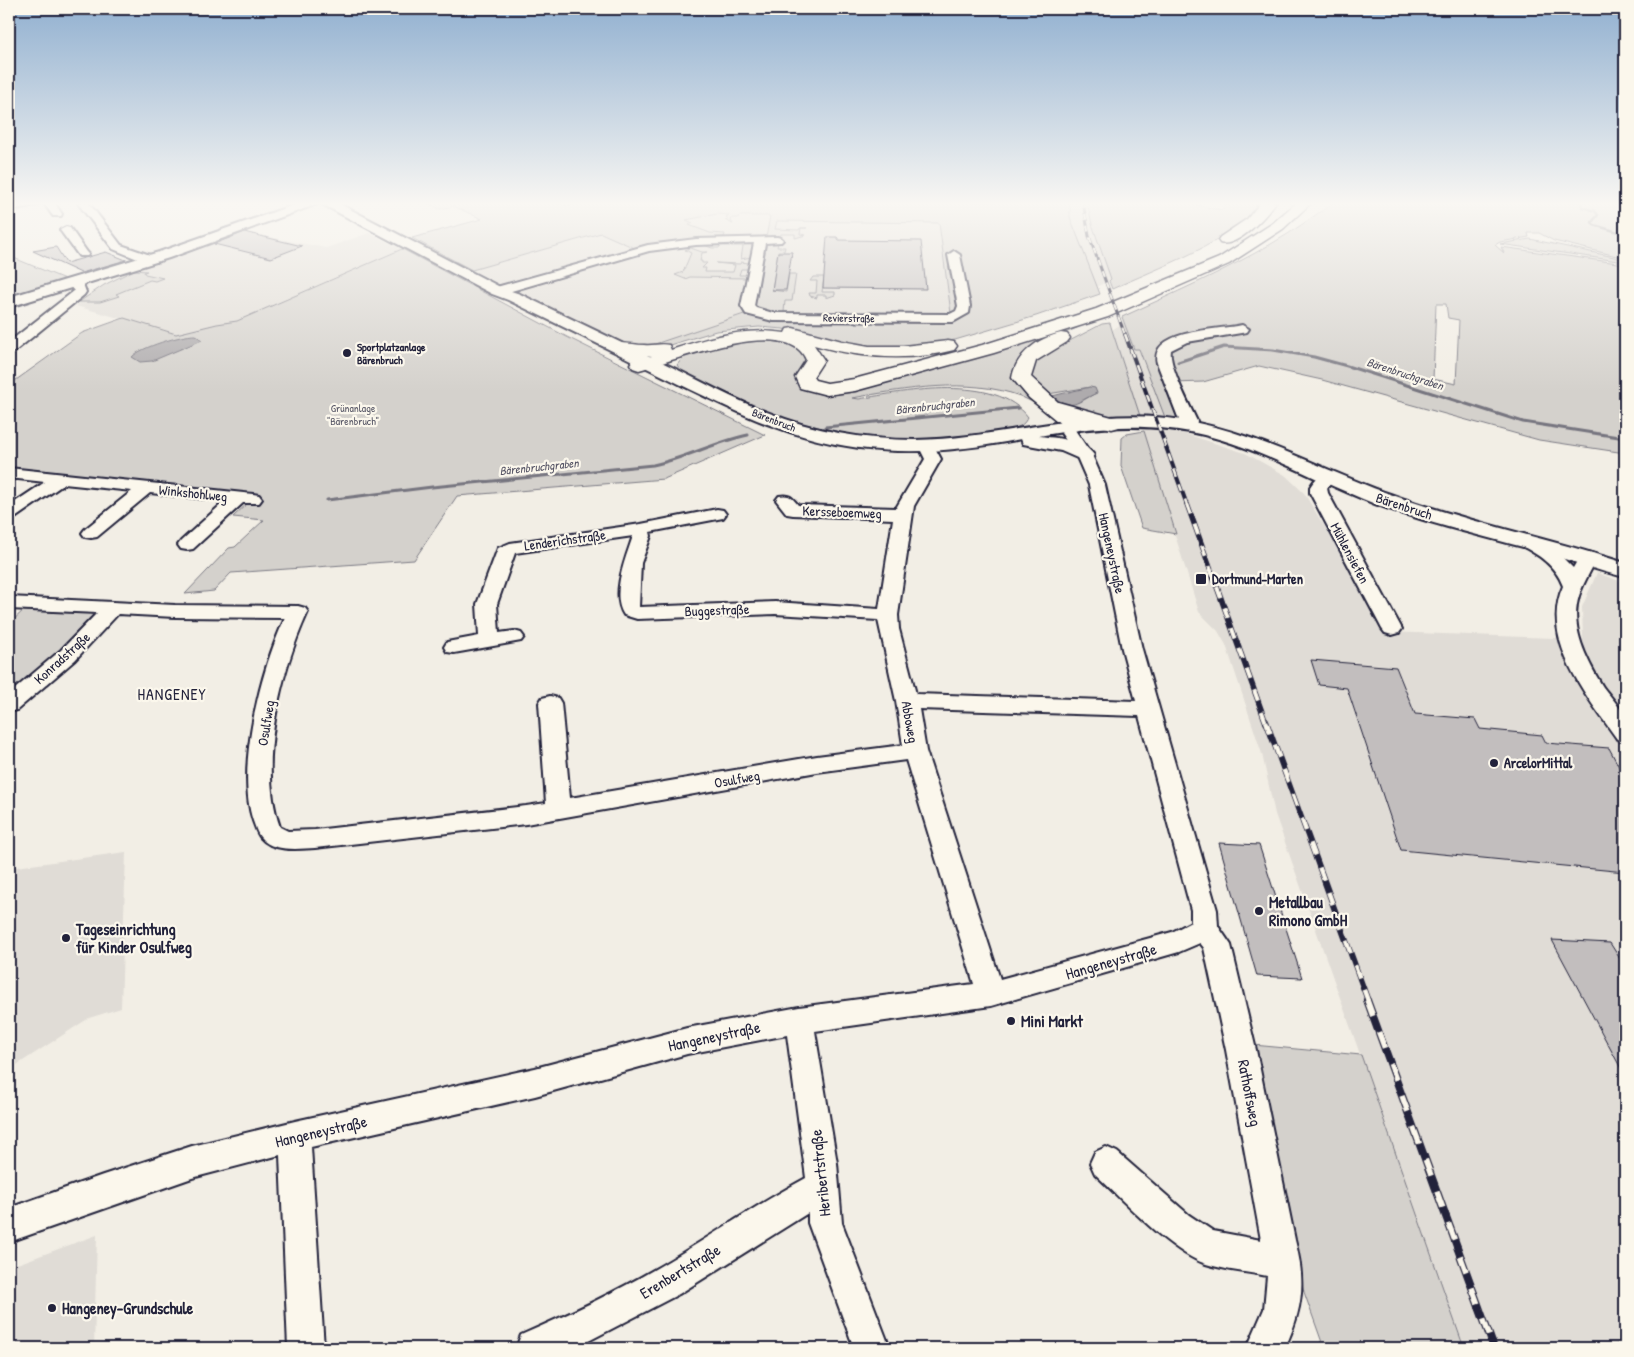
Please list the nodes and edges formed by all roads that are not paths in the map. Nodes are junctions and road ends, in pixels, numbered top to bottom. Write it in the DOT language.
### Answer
graph roads {
  1 [pos="129,265"];
  2 [pos="448,265"];
  3 [pos="587,265"];
  4 [pos="755,265"];
  5 [pos="956,265"];
  6 [pos="1182,265"];
  7 [pos="1212,265"];
  8 [pos="73,283"];
  9 [pos="497,291"];
  10 [pos="9,302"];
  11 [pos="1131,302"];
  12 [pos="1242,329"];
  13 [pos="621,348"];
  14 [pos="682,348"];
  15 [pos="9,349"];
  16 [pos="644,362"];
  17 [pos="676,375"];
  18 [pos="1051,406"];
  19 [pos="1189,427"];
  20 [pos="1075,430"];
  21 [pos="1030,440"];
  22 [pos="1102,440"];
  23 [pos="929,451"];
  24 [pos="9,473"];
  25 [pos="1328,477"];
  26 [pos="60,479"];
  27 [pos="146,488"];
  28 [pos="785,500"];
  29 [pos="717,513"];
  30 [pos="9,514"];
  31 [pos="903,514"];
  32 [pos="641,528"];
  33 [pos="91,533"];
  34 [pos="1524,540"];
  35 [pos="187,544"];
  36 [pos="1588,558"];
  37 [pos="1625,570"];
  38 [pos="1573,587"];
  39 [pos="9,603"];
  40 [pos="113,608"];
  41 [pos="888,614"];
  42 [pos="1392,629"];
  43 [pos="514,637"];
  44 [pos="490,641"];
  45 [pos="454,647"];
  46 [pos="907,701"];
  47 [pos="550,703"];
  48 [pos="9,705"];
  49 [pos="1616,706"];
  50 [pos="1148,709"];
  51 [pos="1625,734"];
  52 [pos="916,751"];
  53 [pos="559,810"];
  54 [pos="1205,928"];
  55 [pos="991,994"];
  56 [pos="799,1020"];
  57 [pos="295,1136"];
  58 [pos="1106,1163"];
  59 [pos="822,1187"];
  60 [pos="9,1225"];
  61 [pos="1284,1262"];
  62 [pos="306,1348"];
  63 [pos="534,1348"];
  64 [pos="872,1348"];
  65 [pos="1265,1348"];
  1 -- 8 [label="main road"];
  2 -- 9 [label="main road, Bärenbruch"];
  3 -- 9 [label="street"];
  4 -- 5 [label="street, Revierstraße"];
  6 -- 14 [label="highway"];
  7 -- 11 [label="highway"];
  8 -- 10 [label="main road"];
  8 -- 15 [label="street"];
  9 -- 13 [label="main road, Bärenbruch"];
  9 -- 16 [label="main road, Bärenbruch"];
  11 -- 14 [label="highway"];
  11 -- 18 [label="highway"];
  12 -- 19 [label="street"];
  13 -- 14 [label="highway"];
  13 -- 16 [label="main road, Bärenbruch"];
  14 -- 16 [label="highway"];
  14 -- 17 [label="highway"];
  16 -- 17 [label="main road, Bärenbruch"];
  16 -- 23 [label="main road, Bärenbruch"];
  17 -- 20 [label="main road, Bärenbruch"];
  18 -- 20 [label="highway"];
  18 -- 22 [label="highway"];
  19 -- 22 [label="main road, Bärenbruch"];
  19 -- 25 [label="main road, Bärenbruch"];
  20 -- 21 [label="main road, Bärenbruch"];
  20 -- 22 [label="main road, Bärenbruch"];
  20 -- 22 [label="street, Hangeneystraße"];
  21 -- 22 [label="main road"];
  21 -- 23 [label="main road, Bärenbruch"];
  22 -- 50 [label="street, Hangeneystraße"];
  23 -- 31 [label="street, Abboweg"];
  24 -- 26 [label="street, Winkshohlweg"];
  25 -- 34 [label="main road, Bärenbruch"];
  25 -- 42 [label="street, Mühlensiefen"];
  26 -- 27 [label="street, Winkshohlweg"];
  26 -- 30 [label="street"];
  27 -- 33 [label="street, Winkshohlweg"];
  27 -- 35 [label="street, Winkshohlweg"];
  28 -- 31 [label="street, Kersseboemweg"];
  29 -- 32 [label="street, Lenderichstraße"];
  31 -- 41 [label="street, Abboweg"];
  32 -- 41 [label="street, Buggestraße"];
  32 -- 44 [label="street, Lenderichstraße"];
  34 -- 36 [label="main road, Bärenbruch"];
  34 -- 38 [label="street"];
  36 -- 37 [label="main road, Bärenbruch"];
  36 -- 38 [label="street"];
  38 -- 49 [label="street"];
  39 -- 40 [label="street, Osulfweg"];
  40 -- 48 [label="street, Konradstraße"];
  40 -- 53 [label="street, Osulfweg"];
  41 -- 46 [label="street, Abboweg"];
  43 -- 44 [label="street"];
  44 -- 45 [label="street"];
  46 -- 50 [label="street"];
  46 -- 52 [label="street, Abboweg"];
  47 -- 53 [label="street"];
  49 -- 51 [label="street"];
  50 -- 54 [label="street, Hangeneystraße"];
  52 -- 53 [label="street, Osulfweg"];
  52 -- 55 [label="street, Abboweg"];
  54 -- 55 [label="street, Hangeneystraße"];
  54 -- 61 [label="street, Rathoffsweg"];
  55 -- 56 [label="street, Hangeneystraße"];
  56 -- 57 [label="street, Hangeneystraße"];
  56 -- 59 [label="street, Heribertstraße"];
  57 -- 60 [label="street, Hangeneystraße"];
  57 -- 62 [label="street"];
  58 -- 61 [label="street"];
  59 -- 63 [label="street, Erenbertstraße"];
  59 -- 64 [label="street, Heribertstraße"];
  61 -- 65 [label="street, Rathoffsweg"];
}
